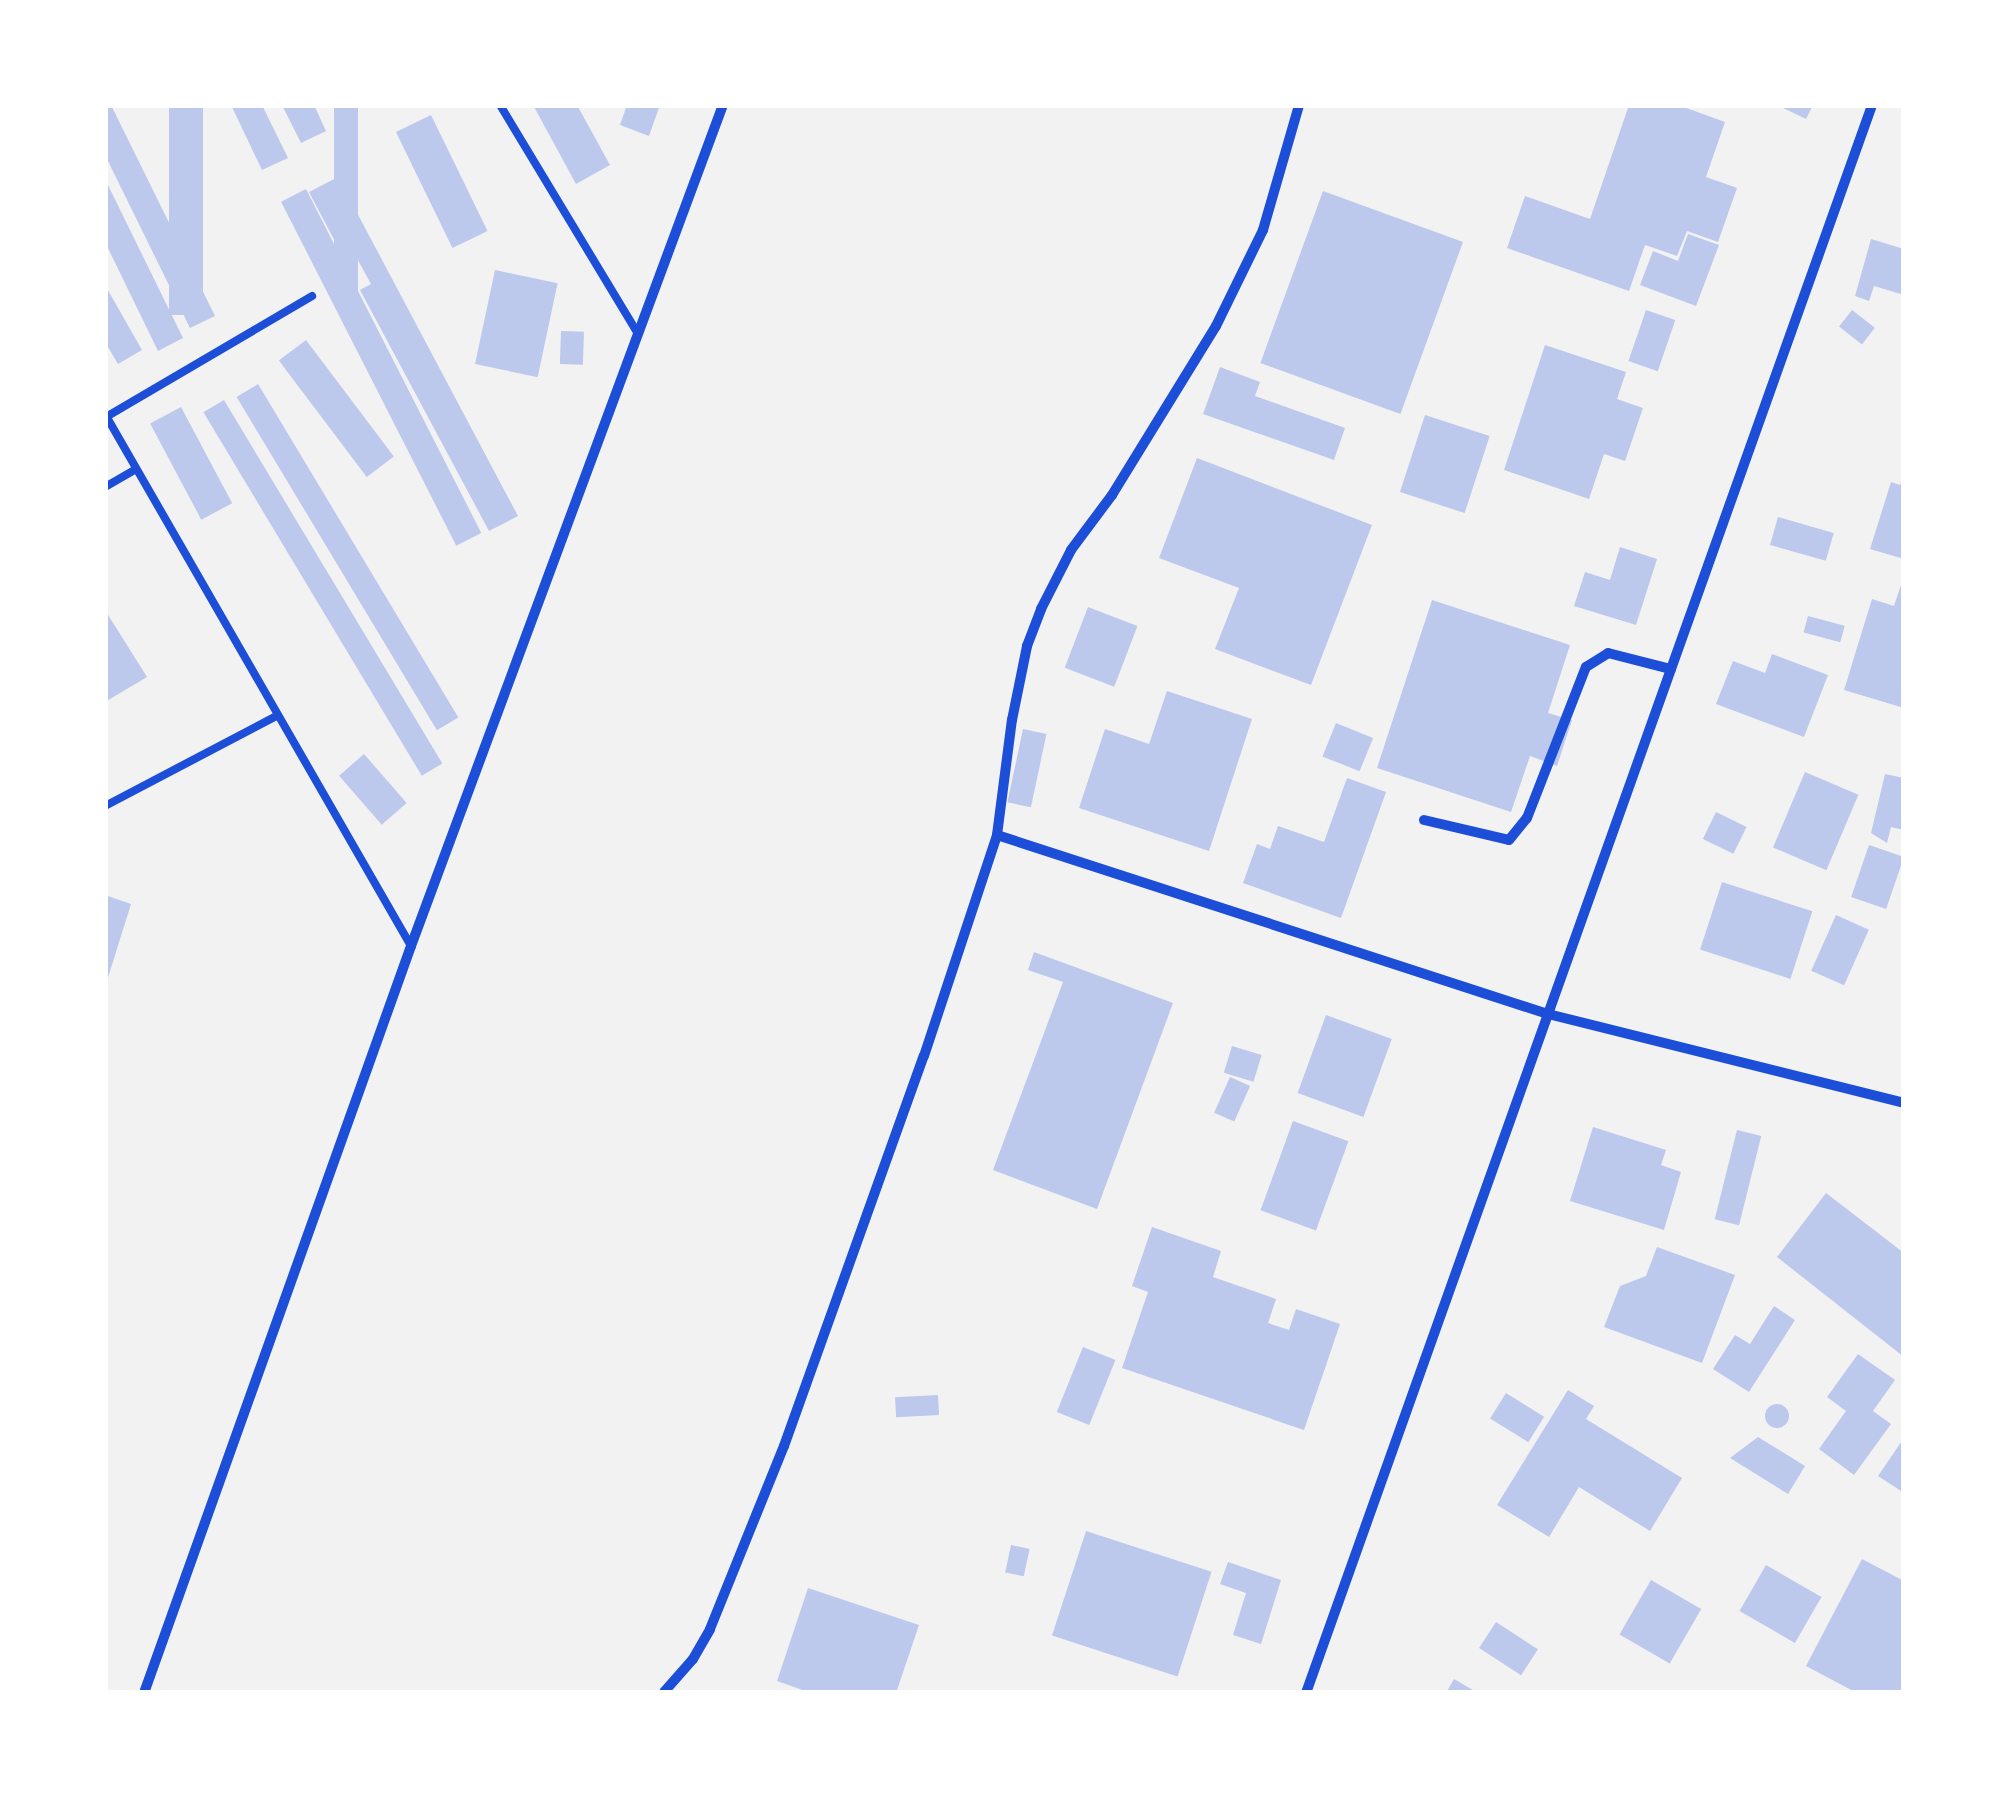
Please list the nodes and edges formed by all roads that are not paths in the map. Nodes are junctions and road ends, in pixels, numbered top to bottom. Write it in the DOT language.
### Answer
graph roads {
  1 [pos="500,105"];
  2 [pos="722,105"];
  3 [pos="1299,105"];
  4 [pos="1872,105"];
  5 [pos="312,296"];
  6 [pos="638,334"];
  7 [pos="106,416"];
  8 [pos="136,469"];
  9 [pos="105,487"];
  10 [pos="1671,669"];
  11 [pos="278,715"];
  12 [pos="105,806"];
  13 [pos="1424,820"];
  14 [pos="997,835"];
  15 [pos="411,946"];
  16 [pos="1548,1014"];
  17 [pos="1904,1102"];
  18 [pos="664,1692"];
  19 [pos="144,1693"];
  20 [pos="1306,1693"];
  1 -- 6 [label="lane"];
  2 -- 6 [label="street"];
  3 -- 14 [label="street"];
  4 -- 10 [label="street"];
  5 -- 7 [label="lane"];
  6 -- 15 [label="street"];
  7 -- 8 [label="lane"];
  8 -- 9 [label="lane"];
  8 -- 11 [label="lane"];
  10 -- 13 [label="street"];
  10 -- 16 [label="street"];
  11 -- 12 [label="lane"];
  11 -- 15 [label="lane"];
  14 -- 16 [label="street"];
  14 -- 18 [label="street"];
  15 -- 19 [label="street"];
  16 -- 17 [label="street"];
  16 -- 20 [label="street"];
}
